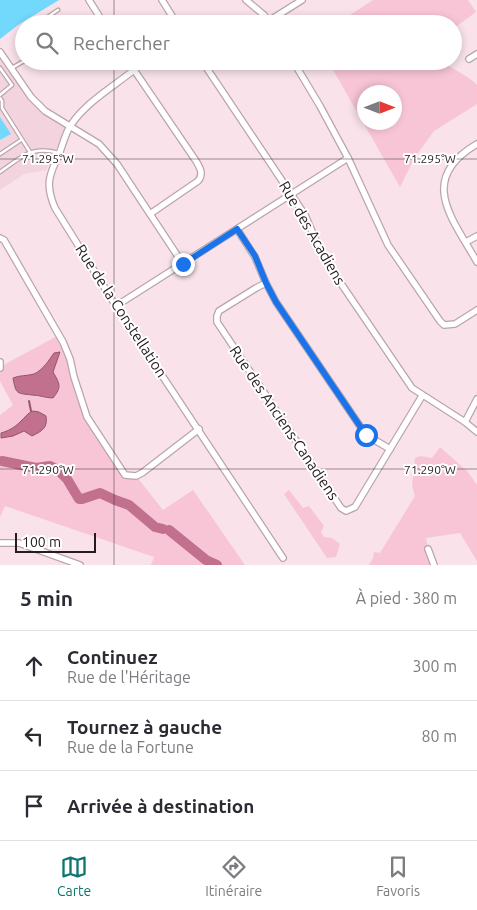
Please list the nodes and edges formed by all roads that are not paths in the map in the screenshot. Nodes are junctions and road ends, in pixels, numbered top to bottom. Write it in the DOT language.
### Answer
graph roads {
  1 [pos="89,0"];
  2 [pos="162,0"];
  3 [pos="246,0"];
  4 [pos="302,0"];
  5 [pos="58,10"];
  6 [pos="50,15"];
  7 [pos="98,15"];
  8 [pos="171,15"];
  9 [pos="260,15"];
  10 [pos="279,15"];
  11 [pos="0,52"];
  12 [pos="477,54"];
  13 [pos="469,59"];
  14 [pos="15,67"];
  15 [pos="0,68"];
  16 [pos="11,69"];
  17 [pos="134,70"];
  18 [pos="210,70"];
  19 [pos="298,70"];
  20 [pos="0,96"];
  21 [pos="70,126"];
  22 [pos="21,140"];
  23 [pos="477,144"];
  24 [pos="30,152"];
  25 [pos="59,153"];
  26 [pos="0,154"];
  27 [pos="348,158"];
  28 [pos="0,172"];
  29 [pos="292,195"];
  30 [pos="150,214"];
  31 [pos="237,229"];
  32 [pos="477,236"];
  33 [pos="0,238"];
  34 [pos="466,242"];
  35 [pos="477,262"];
  36 [pos="183,264"];
  37 [pos="266,283"];
  38 [pos="116,306"];
  39 [pos="477,310"];
  40 [pos="0,362"];
  41 [pos="0,368"];
  42 [pos="422,396"];
  43 [pos="477,399"];
  44 [pos="464,422"];
  45 [pos="198,429"];
  46 [pos="477,432"];
  47 [pos="390,449"];
  48 [pos="0,543"];
  49 [pos="428,549"];
  50 [pos="283,558"];
  51 [pos="80,565"];
  52 [pos="434,565"];
  1 -- 7 [label="street"];
  2 -- 8 [label="street"];
  3 -- 9 [label="street"];
  4 -- 10 [label="street"];
  5 -- 6 [label="lane"];
  11 -- 16 [label="street"];
  12 -- 13 [label="street"];
  14 -- 16 [label="lane"];
  15 -- 20 [label="lane"];
  16 -- 21 [label="street"];
  17 -- 21 [label="street, Rue de la Constellation"];
  17 -- 30 [label="street"];
  18 -- 29 [label="street, Rue des Acadiens"];
  19 -- 27 [label="street"];
  20 -- 22 [label="lane"];
  21 -- 25 [label="street, Rue de la Constellation"];
  21 -- 30 [label="street"];
  22 -- 24 [label="lane"];
  22 -- 26 [label="lane"];
  23 -- 34 [label="street"];
  24 -- 25 [label="lane"];
  24 -- 28 [label="lane"];
  25 -- 38 [label="street, Rue de la Constellation"];
  27 -- 29 [label="street"];
  27 -- 39 [label="street"];
  29 -- 31 [label="street"];
  29 -- 42 [label="street, Rue des Acadiens"];
  30 -- 36 [label="street"];
  31 -- 36 [label="street"];
  31 -- 37 [label="street"];
  32 -- 34 [label="street"];
  33 -- 45 [label="street"];
  34 -- 35 [label="street"];
  36 -- 38 [label="street"];
  37 -- 47 [label="street"];
  37 -- 47 [label="street, Rue des Anciens-Canadiens"];
  38 -- 45 [label="street, Rue de la Constellation"];
  40 -- 41 [label="street"];
  42 -- 44 [label="street, Rue des Acadiens"];
  42 -- 47 [label="street, Rue des Anciens-Canadiens"];
  43 -- 44 [label="street"];
  44 -- 46 [label="street, Rue des Acadiens"];
  45 -- 50 [label="street, Rue de la Constellation"];
  48 -- 51 [label="street"];
  49 -- 52 [label="street"];
}
